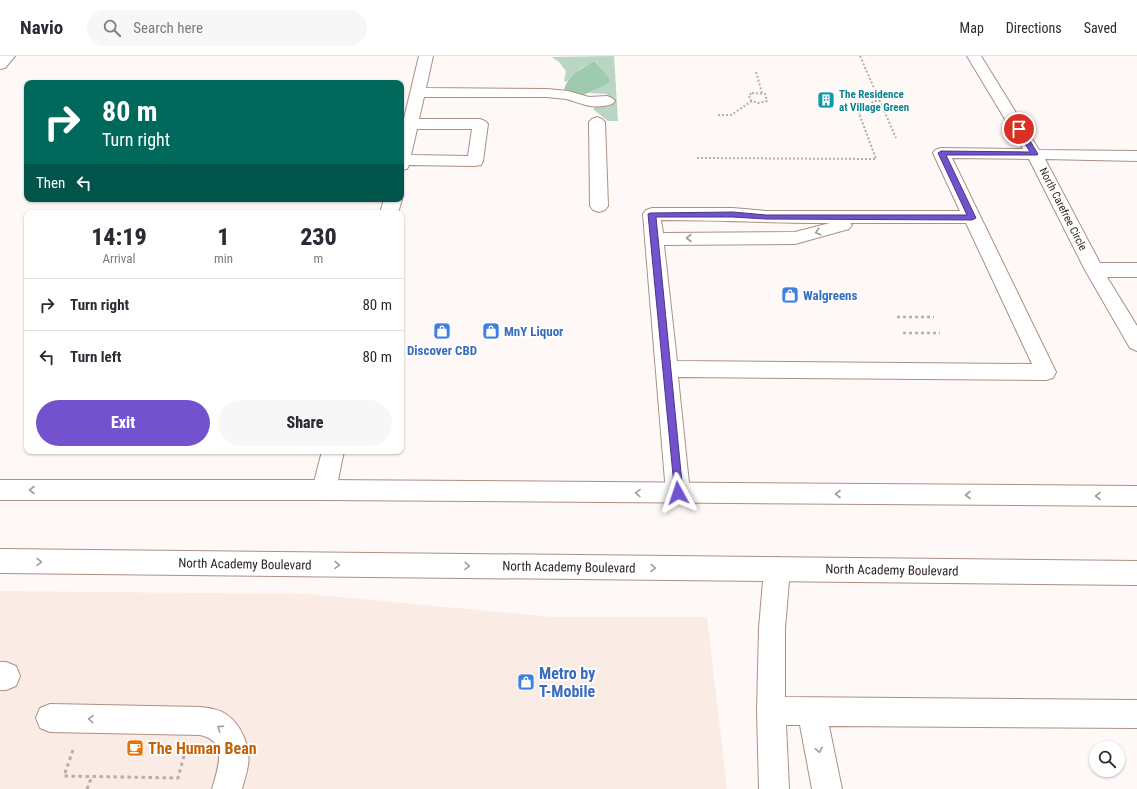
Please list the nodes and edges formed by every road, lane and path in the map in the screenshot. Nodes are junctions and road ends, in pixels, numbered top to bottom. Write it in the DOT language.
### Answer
graph roads {
  1 [pos="8,56"];
  2 [pos="426,56"];
  3 [pos="860,56"];
  4 [pos="974,56"];
  5 [pos="0,65"];
  6 [pos="756,72"];
  7 [pos="418,92"];
  8 [pos="762,93"];
  9 [pos="607,101"];
  10 [pos="752,101"];
  11 [pos="880,101"];
  12 [pos="718,115"];
  13 [pos="597,122"];
  14 [pos="410,124"];
  15 [pos="896,138"];
  16 [pos="404,153"];
  17 [pos="1034,154"];
  18 [pos="1137,156"];
  19 [pos="697,158"];
  20 [pos="404,163"];
  21 [pos="599,206"];
  22 [pos="869,217"];
  23 [pos="972,218"];
  24 [pos="654,238"];
  25 [pos="1094,270"];
  26 [pos="1137,270"];
  27 [pos="897,317"];
  28 [pos="934,317"];
  29 [pos="902,333"];
  30 [pos="940,333"];
  31 [pos="1137,342"];
  32 [pos="667,369"];
  33 [pos="333,454"];
  34 [pos="0,490"];
  35 [pos="324,490"];
  36 [pos="678,493"];
  37 [pos="1137,496"];
  38 [pos="0,562"];
  39 [pos="777,569"];
  40 [pos="1137,573"];
  41 [pos="771,711"];
  42 [pos="812,712"];
  43 [pos="1137,714"];
  44 [pos="50,718"];
  45 [pos="84,719"];
  46 [pos="195,721"];
  47 [pos="92,776"];
  48 [pos="88,789"];
  49 [pos="227,789"];
  50 [pos="774,789"];
  51 [pos="826,789"];
  1 -- 5 [label="main road"];
  2 -- 7 [label="main road"];
  3 -- 11 [label="path"];
  4 -- 17 [label="main road, North Carefree Circle"];
  6 -- 8 [label="path"];
  7 -- 9 [label="main road"];
  7 -- 14 [label="main road"];
  8 -- 10 [label="path"];
  8 -- 10 [label="path"];
  10 -- 12 [label="path"];
  11 -- 15 [label="path"];
  11 -- 19 [label="path"];
  13 -- 21 [label="main road"];
  14 -- 16 [label="main road"];
  14 -- 20 [label="main road"];
  17 -- 18 [label="main road"];
  17 -- 23 [label="main road"];
  17 -- 25 [label="main road, North Carefree Circle"];
  22 -- 23 [label="main road"];
  22 -- 24 [label="main road, one-way"];
  22 -- 24 [label="main road"];
  23 -- 32 [label="main road"];
  24 -- 32 [label="main road"];
  25 -- 26 [label="main road"];
  25 -- 31 [label="main road, North Carefree Circle"];
  27 -- 28 [label="path"];
  29 -- 30 [label="path"];
  32 -- 36 [label="main road"];
  33 -- 35 [label="main road"];
  35 -- 34 [label="main road, one-way"];
  36 -- 35 [label="main road, one-way"];
  37 -- 36 [label="main road, one-way"];
  38 -- 39 [label="main road, North Academy Boulevard, one-way"];
  39 -- 40 [label="main road, North Academy Boulevard"];
  39 -- 41 [label="main road"];
  41 -- 42 [label="main road"];
  41 -- 50 [label="main road"];
  42 -- 43 [label="main road"];
  42 -- 51 [label="main road, one-way"];
  44 -- 45 [label="main road"];
  46 -- 45 [label="main road, one-way"];
  45 -- 47 [label="path"];
  46 -- 47 [label="path"];
  49 -- 46 [label="main road, one-way"];
  47 -- 48 [label="path"];
}
